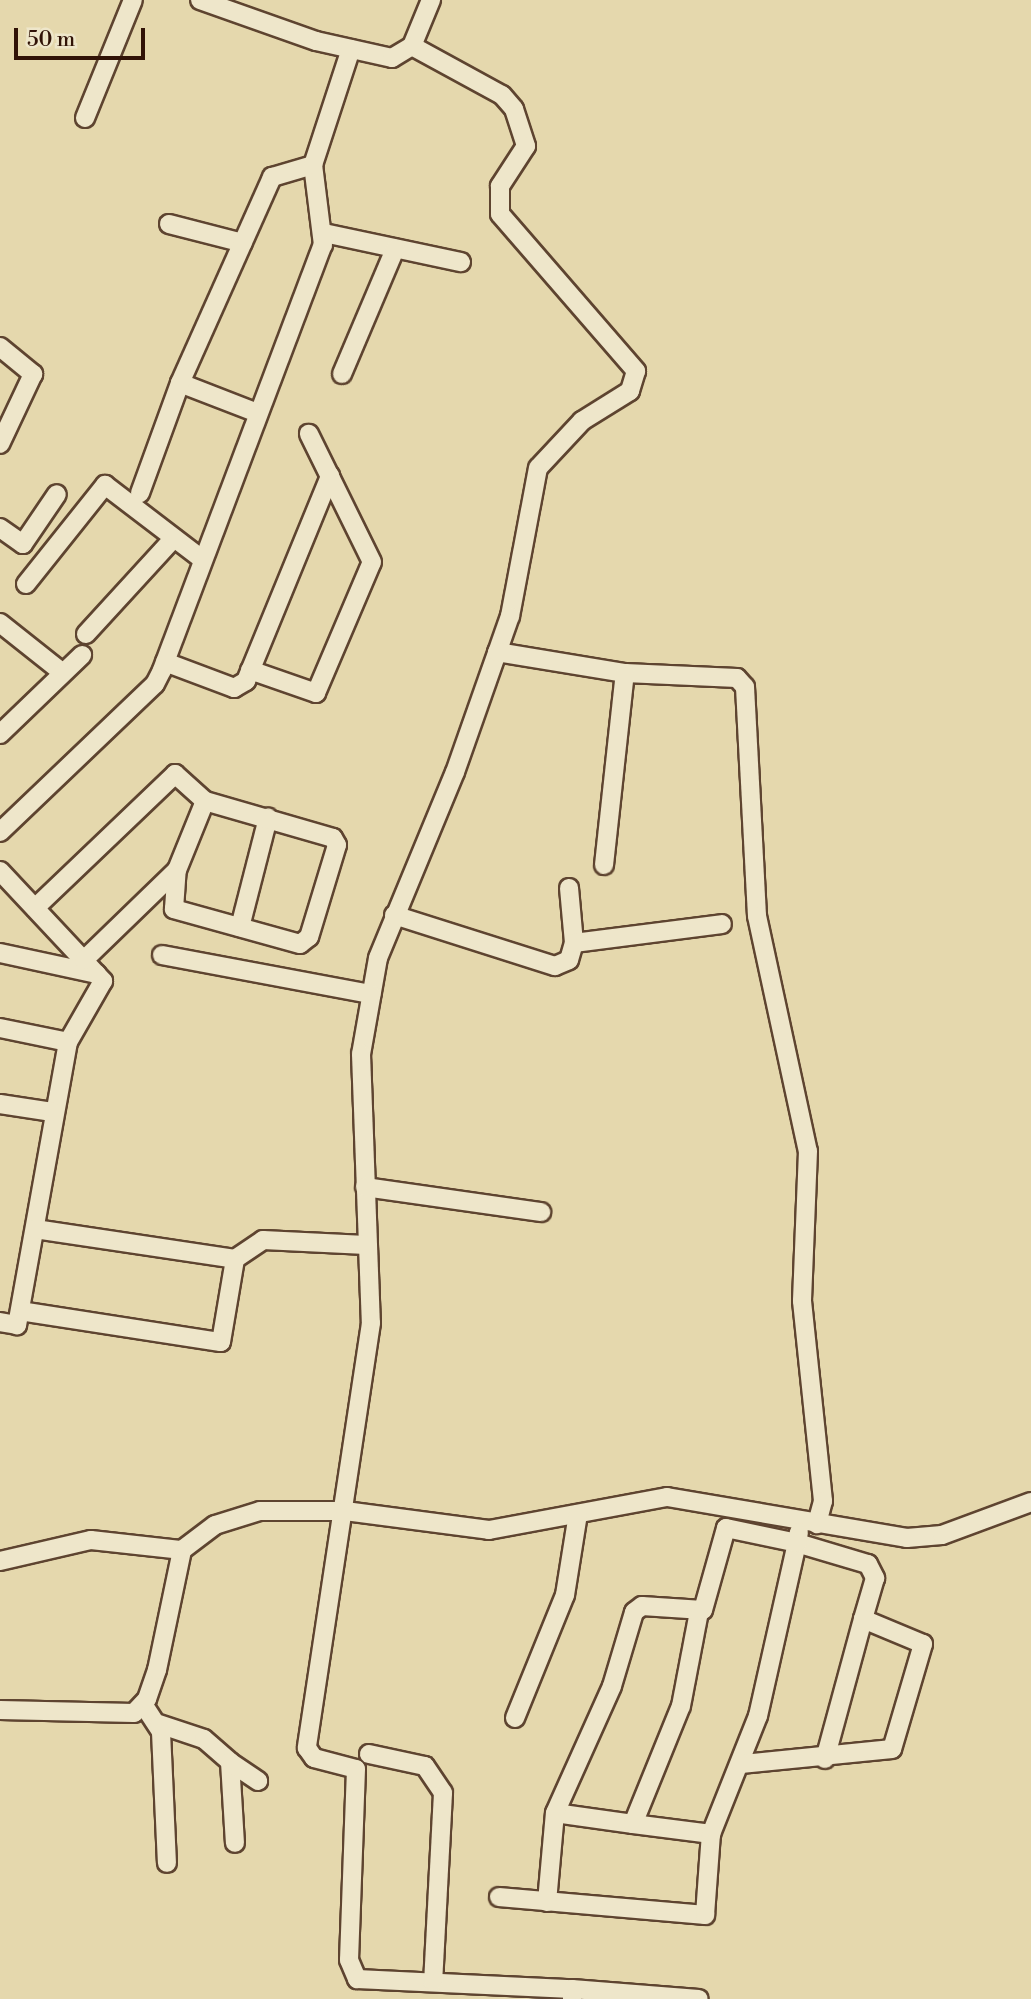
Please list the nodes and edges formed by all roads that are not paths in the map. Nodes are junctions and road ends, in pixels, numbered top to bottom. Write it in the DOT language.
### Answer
graph roads {
  1 [pos="133,0"];
  2 [pos="200,0"];
  3 [pos="431,0"];
  4 [pos="412,46"];
  5 [pos="351,49"];
  6 [pos="85,118"];
  7 [pos="313,165"];
  8 [pos="169,224"];
  9 [pos="324,233"];
  10 [pos="243,243"];
  11 [pos="395,248"];
  12 [pos="461,261"];
  13 [pos="0,347"];
  14 [pos="342,374"];
  15 [pos="180,383"];
  16 [pos="255,412"];
  17 [pos="309,434"];
  18 [pos="0,444"];
  19 [pos="330,476"];
  20 [pos="140,493"];
  21 [pos="57,494"];
  22 [pos="0,528"];
  23 [pos="174,538"];
  24 [pos="203,560"];
  25 [pos="26,584"];
  26 [pos="0,622"];
  27 [pos="86,634"];
  28 [pos="497,652"];
  29 [pos="82,655"];
  30 [pos="165,662"];
  31 [pos="250,670"];
  32 [pos="63,673"];
  33 [pos="625,673"];
  34 [pos="4,724"];
  35 [pos="205,801"];
  36 [pos="268,818"];
  37 [pos="0,832"];
  38 [pos="604,865"];
  39 [pos="177,870"];
  40 [pos="0,871"];
  41 [pos="569,888"];
  42 [pos="35,908"];
  43 [pos="394,915"];
  44 [pos="722,924"];
  45 [pos="240,927"];
  46 [pos="574,943"];
  47 [pos="0,953"];
  48 [pos="162,956"];
  49 [pos="84,960"];
  50 [pos="97,974"];
  51 [pos="371,994"];
  52 [pos="0,1028"];
  53 [pos="68,1042"];
  54 [pos="0,1104"];
  55 [pos="52,1112"];
  56 [pos="365,1187"];
  57 [pos="541,1212"];
  58 [pos="35,1229"];
  59 [pos="366,1245"];
  60 [pos="234,1259"];
  61 [pos="20,1311"];
  62 [pos="0,1322"];
  63 [pos="1031,1502"];
  64 [pos="345,1511"];
  65 [pos="578,1514"];
  66 [pos="809,1523"];
  67 [pos="797,1543"];
  68 [pos="181,1550"];
  69 [pos="0,1561"];
  70 [pos="699,1612"];
  71 [pos="863,1619"];
  72 [pos="143,1704"];
  73 [pos="0,1710"];
  74 [pos="515,1717"];
  75 [pos="159,1724"];
  76 [pos="369,1754"];
  77 [pos="825,1759"];
  78 [pos="230,1762"];
  79 [pos="741,1764"];
  80 [pos="258,1781"];
  81 [pos="555,1813"];
  82 [pos="633,1824"];
  83 [pos="711,1834"];
  84 [pos="236,1843"];
  85 [pos="167,1863"];
  86 [pos="499,1897"];
  87 [pos="547,1902"];
  88 [pos="433,1982"];
  89 [pos="572,1994"];
  90 [pos="659,1996"];
  91 [pos="699,1999"];
  1 -- 6 [label="street"];
  2 -- 5 [label="street"];
  3 -- 4 [label="street"];
  4 -- 5 [label="street"];
  4 -- 28 [label="street"];
  5 -- 7 [label="street"];
  7 -- 9 [label="street"];
  7 -- 10 [label="street"];
  8 -- 10 [label="street"];
  9 -- 11 [label="street"];
  9 -- 16 [label="street"];
  10 -- 15 [label="street"];
  11 -- 12 [label="street"];
  11 -- 14 [label="street"];
  13 -- 18 [label="street"];
  15 -- 16 [label="street"];
  15 -- 20 [label="street"];
  16 -- 24 [label="street"];
  17 -- 19 [label="street"];
  19 -- 31 [label="street"];
  19 -- 31 [label="street"];
  21 -- 22 [label="street"];
  23 -- 24 [label="street"];
  23 -- 25 [label="street"];
  23 -- 27 [label="street"];
  24 -- 30 [label="street"];
  26 -- 32 [label="street"];
  28 -- 33 [label="street"];
  28 -- 43 [label="street"];
  29 -- 32 [label="street"];
  30 -- 31 [label="street"];
  30 -- 37 [label="street"];
  32 -- 34 [label="street"];
  33 -- 38 [label="street"];
  33 -- 66 [label="street"];
  35 -- 36 [label="street"];
  35 -- 39 [label="street"];
  35 -- 42 [label="street"];
  36 -- 45 [label="street"];
  36 -- 45 [label="street"];
  39 -- 45 [label="street"];
  39 -- 49 [label="street"];
  40 -- 42 [label="street"];
  41 -- 46 [label="street"];
  42 -- 49 [label="street"];
  43 -- 46 [label="street"];
  43 -- 51 [label="street"];
  44 -- 46 [label="street"];
  47 -- 50 [label="street"];
  48 -- 51 [label="street"];
  49 -- 50 [label="street"];
  50 -- 53 [label="street"];
  51 -- 56 [label="street"];
  52 -- 53 [label="street"];
  53 -- 55 [label="street"];
  54 -- 55 [label="street"];
  55 -- 58 [label="street"];
  56 -- 57 [label="street"];
  56 -- 59 [label="street"];
  58 -- 60 [label="street"];
  58 -- 61 [label="street"];
  59 -- 60 [label="street"];
  59 -- 64 [label="street"];
  60 -- 61 [label="street"];
  61 -- 62 [label="street"];
  63 -- 66 [label="street"];
  64 -- 65 [label="street"];
  64 -- 68 [label="street"];
  64 -- 88 [label="street"];
  65 -- 66 [label="street"];
  65 -- 74 [label="street"];
  66 -- 67 [label="street"];
  67 -- 70 [label="street"];
  67 -- 71 [label="street"];
  67 -- 79 [label="street"];
  68 -- 69 [label="street"];
  68 -- 72 [label="street"];
  70 -- 81 [label="street"];
  70 -- 82 [label="street"];
  71 -- 77 [label="street"];
  71 -- 77 [label="street"];
  72 -- 73 [label="street"];
  72 -- 75 [label="street"];
  75 -- 78 [label="street"];
  75 -- 85 [label="street"];
  76 -- 88 [label="street"];
  77 -- 79 [label="street"];
  78 -- 80 [label="street"];
  78 -- 84 [label="street"];
  79 -- 83 [label="street"];
  81 -- 82 [label="street"];
  81 -- 87 [label="street"];
  82 -- 83 [label="street"];
  83 -- 87 [label="street"];
  86 -- 87 [label="street"];
  88 -- 89 [label="street"];
  89 -- 90 [label="street"];
  90 -- 91 [label="street"];
}
